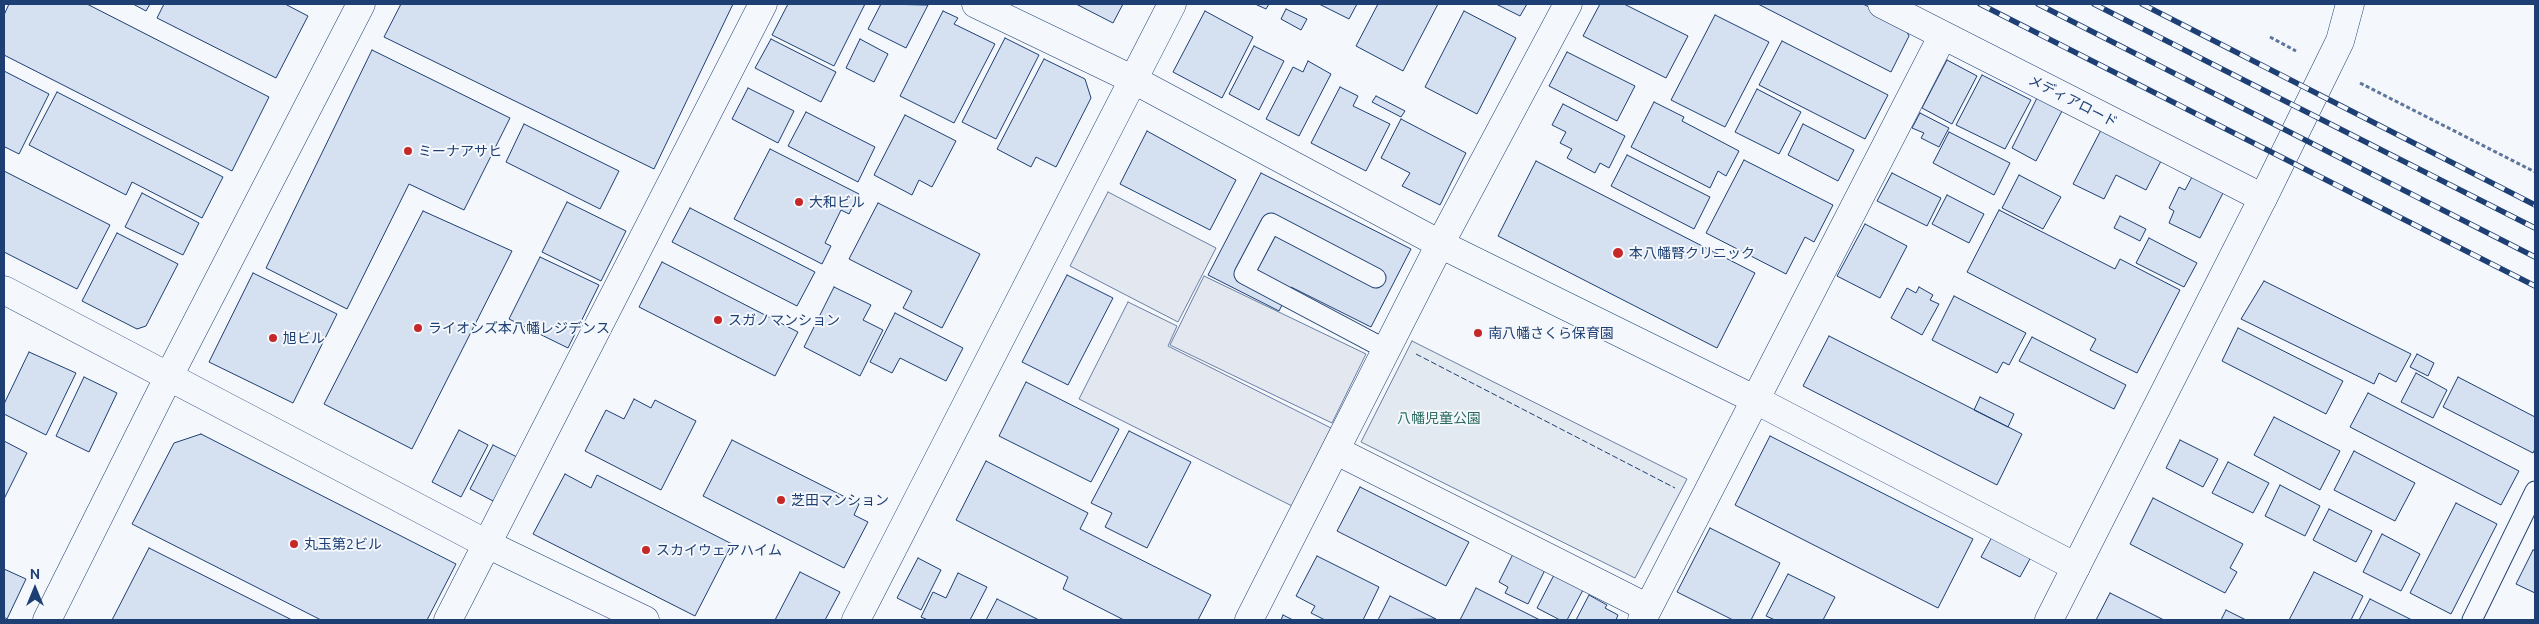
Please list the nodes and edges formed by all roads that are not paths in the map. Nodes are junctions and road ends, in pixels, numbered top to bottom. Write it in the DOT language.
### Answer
graph roads {
  1 [pos="361,4"];
  2 [pos="763,4"];
  3 [pos="976,4"];
  4 [pos="1172,4"];
  5 [pos="1568,4"];
  6 [pos="1882,4"];
  7 [pos="2350,4"];
  8 [pos="1942,35"];
  9 [pos="1132,79"];
  10 [pos="2263,198"];
  11 [pos="1440,244"];
  12 [pos="1376,278"];
  13 [pos="4,290"];
  14 [pos="1387,350"];
  15 [pos="169,376"];
  16 [pos="1754,399"];
  17 [pos="1336,451"];
  18 [pos="2535,491"];
  19 [pos="487,544"];
  20 [pos="2076,567"];
  21 [pos="1645,614"];
  22 [pos="47,620"];
  23 [pos="448,620"];
  24 [pos="644,620"];
  25 [pos="856,620"];
  26 [pos="1249,620"];
  27 [pos="2049,620"];
  28 [pos="2472,620"];
  1 -- 15 [label="street"];
  2 -- 19 [label="street"];
  3 -- 9 [label="street"];
  4 -- 9 [label="street"];
  5 -- 11 [label="street"];
  6 -- 8 [label="street, メディアロード"];
  7 -- 10 [label="street"];
  8 -- 10 [label="street, メディアロード"];
  8 -- 16 [label="street"];
  9 -- 11 [label="street"];
  9 -- 25 [label="street"];
  10 -- 20 [label="street"];
  11 -- 14 [label="street"];
  11 -- 16 [label="street"];
  12 -- 14 [label="lane"];
  13 -- 15 [label="street"];
  14 -- 17 [label="street"];
  15 -- 19 [label="street"];
  15 -- 22 [label="street"];
  16 -- 20 [label="street"];
  16 -- 21 [label="street"];
  17 -- 21 [label="street"];
  17 -- 26 [label="street"];
  18 -- 28 [label="lane"];
  19 -- 23 [label="street"];
  19 -- 24 [label="street"];
  20 -- 27 [label="street"];
}
